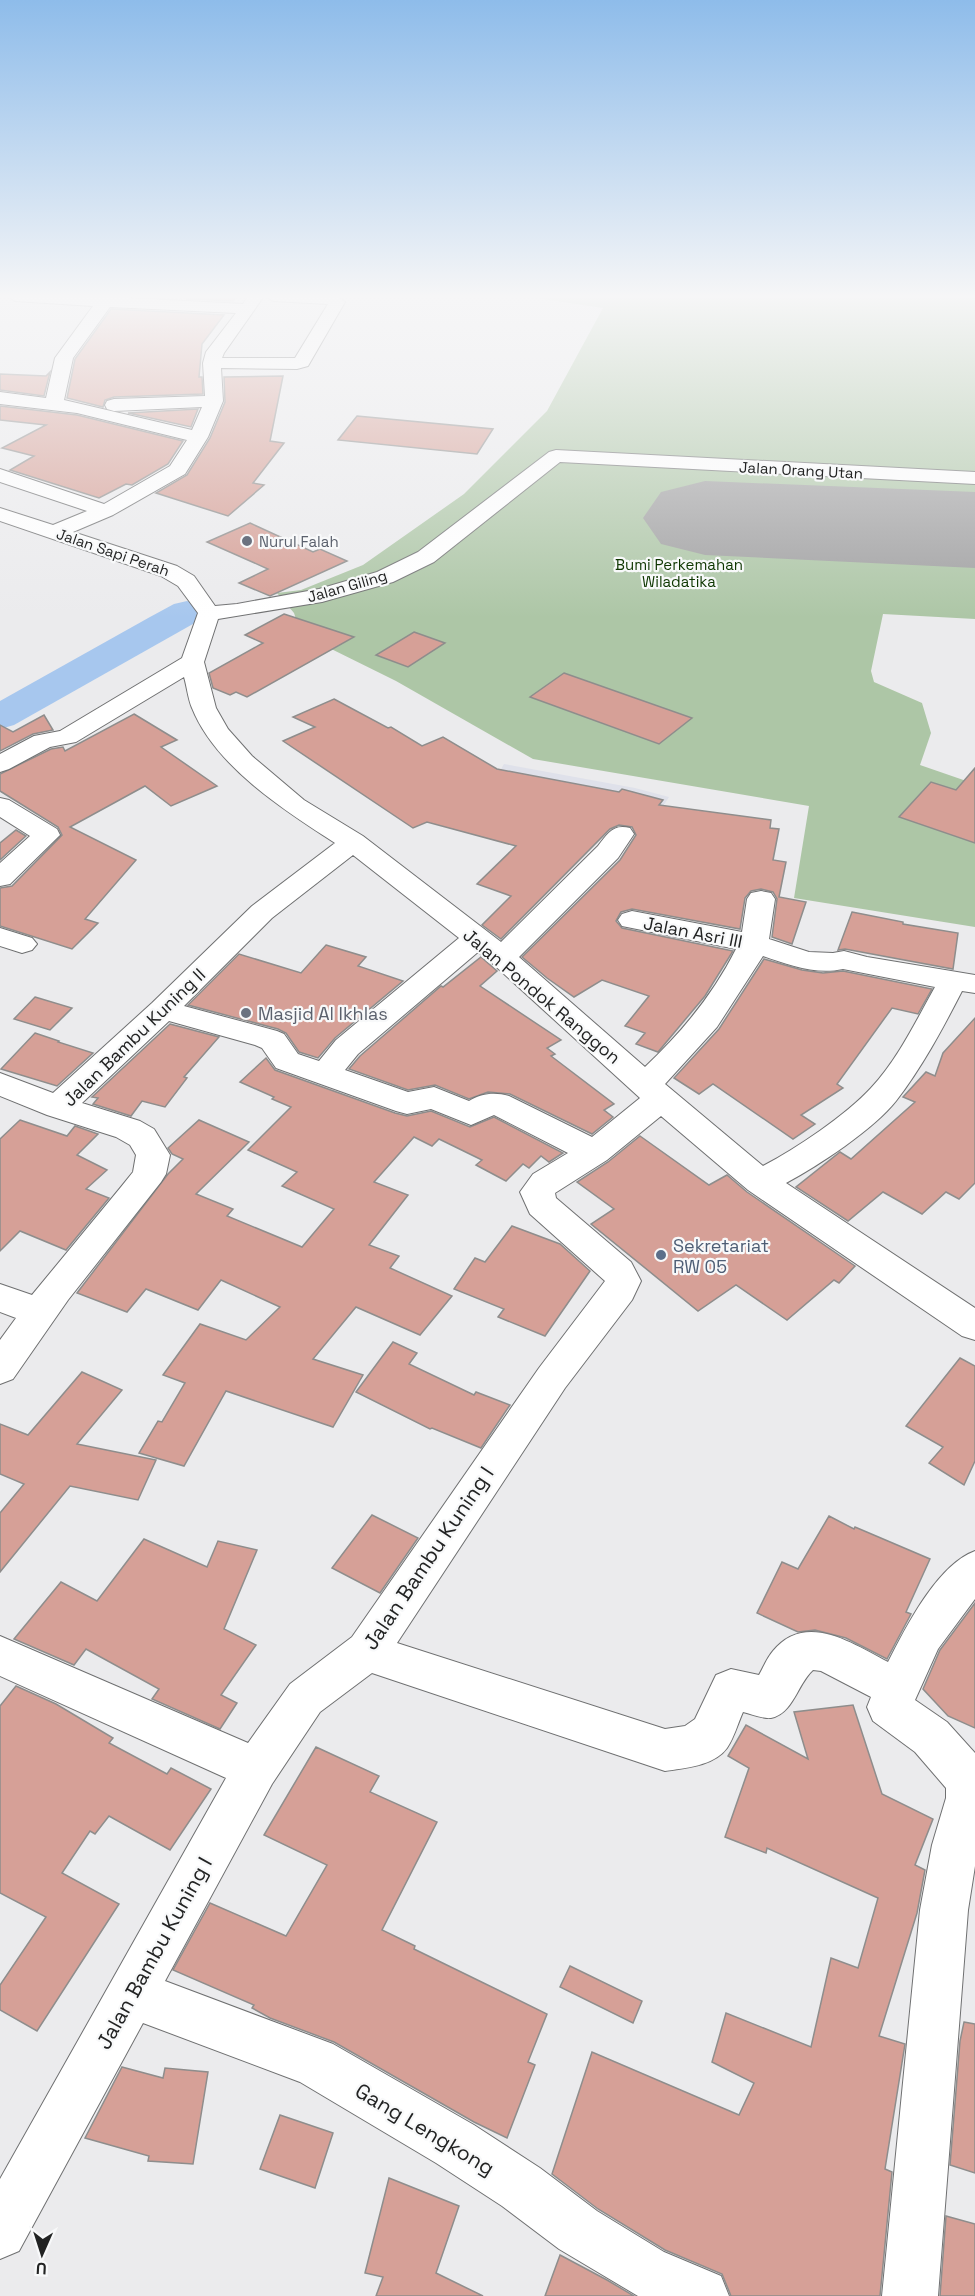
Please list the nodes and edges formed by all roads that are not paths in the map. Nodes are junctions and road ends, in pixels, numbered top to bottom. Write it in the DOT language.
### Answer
graph roads {
  1 [pos="46,403"];
  2 [pos="165,403"];
  3 [pos="213,403"];
  4 [pos="54,404"];
  5 [pos="77,407"];
  6 [pos="198,438"];
  7 [pos="556,456"];
  8 [pos="0,475"];
  9 [pos="975,477"];
  10 [pos="106,511"];
  11 [pos="0,514"];
  12 [pos="54,532"];
  13 [pos="209,613"];
  14 [pos="192,662"];
  15 [pos="0,764"];
  16 [pos="0,806"];
  17 [pos="621,834"];
  18 [pos="353,842"];
  19 [pos="0,878"];
  20 [pos="761,899"];
  21 [pos="632,920"];
  22 [pos="753,944"];
  23 [pos="489,948"];
  24 [pos="964,982"];
  25 [pos="163,1010"];
  26 [pos="325,1074"];
  27 [pos="0,1084"];
  28 [pos="655,1093"];
  29 [pos="58,1107"];
  30 [pos="595,1152"];
  31 [pos="759,1182"];
  32 [pos="0,1298"];
  33 [pos="39,1312"];
  34 [pos="975,1326"];
  35 [pos="0,1369"];
  36 [pos="975,1569"];
  37 [pos="367,1651"];
  38 [pos="0,1654"];
  39 [pos="898,1689"];
  40 [pos="256,1768"];
  41 [pos="133,1994"];
  42 [pos="0,2232"];
  43 [pos="701,2296"];
  44 [pos="910,2296"];
  1 -- 4 [label="street"];
  2 -- 5 [label="street"];
  3 -- 6 [label="street"];
  4 -- 5 [label="street"];
  5 -- 6 [label="street"];
  6 -- 10 [label="street"];
  7 -- 9 [label="street, Jalan Orang Utan"];
  7 -- 13 [label="street, Jalan Giling"];
  8 -- 10 [label="street"];
  10 -- 12 [label="street"];
  11 -- 12 [label="street, Jalan Sapi Perah"];
  12 -- 13 [label="street, Jalan Sapi Perah"];
  13 -- 14 [label="street"];
  14 -- 15 [label="street"];
  14 -- 18 [label="street, Jalan Pondok Ranggon"];
  16 -- 19 [label="street"];
  17 -- 23 [label="street"];
  18 -- 23 [label="street, Jalan Pondok Ranggon"];
  18 -- 25 [label="street, Jalan Bambu Kuning II"];
  20 -- 22 [label="street, Jalan Asri III"];
  21 -- 22 [label="street, Jalan Asri III"];
  22 -- 24 [label="street"];
  22 -- 28 [label="street, Jalan Asri III"];
  23 -- 26 [label="street"];
  23 -- 28 [label="street, Jalan Pondok Ranggon"];
  24 -- 31 [label="street"];
  25 -- 26 [label="street"];
  25 -- 29 [label="street, Jalan Bambu Kuning II"];
  26 -- 30 [label="street"];
  27 -- 29 [label="street"];
  28 -- 30 [label="street, Jalan Bambu Kuning I"];
  28 -- 31 [label="street, Jalan Pondok Ranggon"];
  29 -- 33 [label="street, Jalan Bambu Kuning II"];
  30 -- 37 [label="street, Jalan Bambu Kuning I"];
  31 -- 34 [label="street, Jalan Pondok Ranggon"];
  32 -- 33 [label="street"];
  33 -- 35 [label="street, Jalan Bambu Kuning II"];
  36 -- 39 [label="street"];
  37 -- 39 [label="street"];
  37 -- 40 [label="street, Jalan Bambu Kuning I"];
  38 -- 40 [label="street"];
  39 -- 44 [label="street"];
  40 -- 41 [label="street, Jalan Bambu Kuning I"];
  41 -- 42 [label="street, Jalan Bambu Kuning I"];
  41 -- 43 [label="street, Gang Lengkong"];
}
